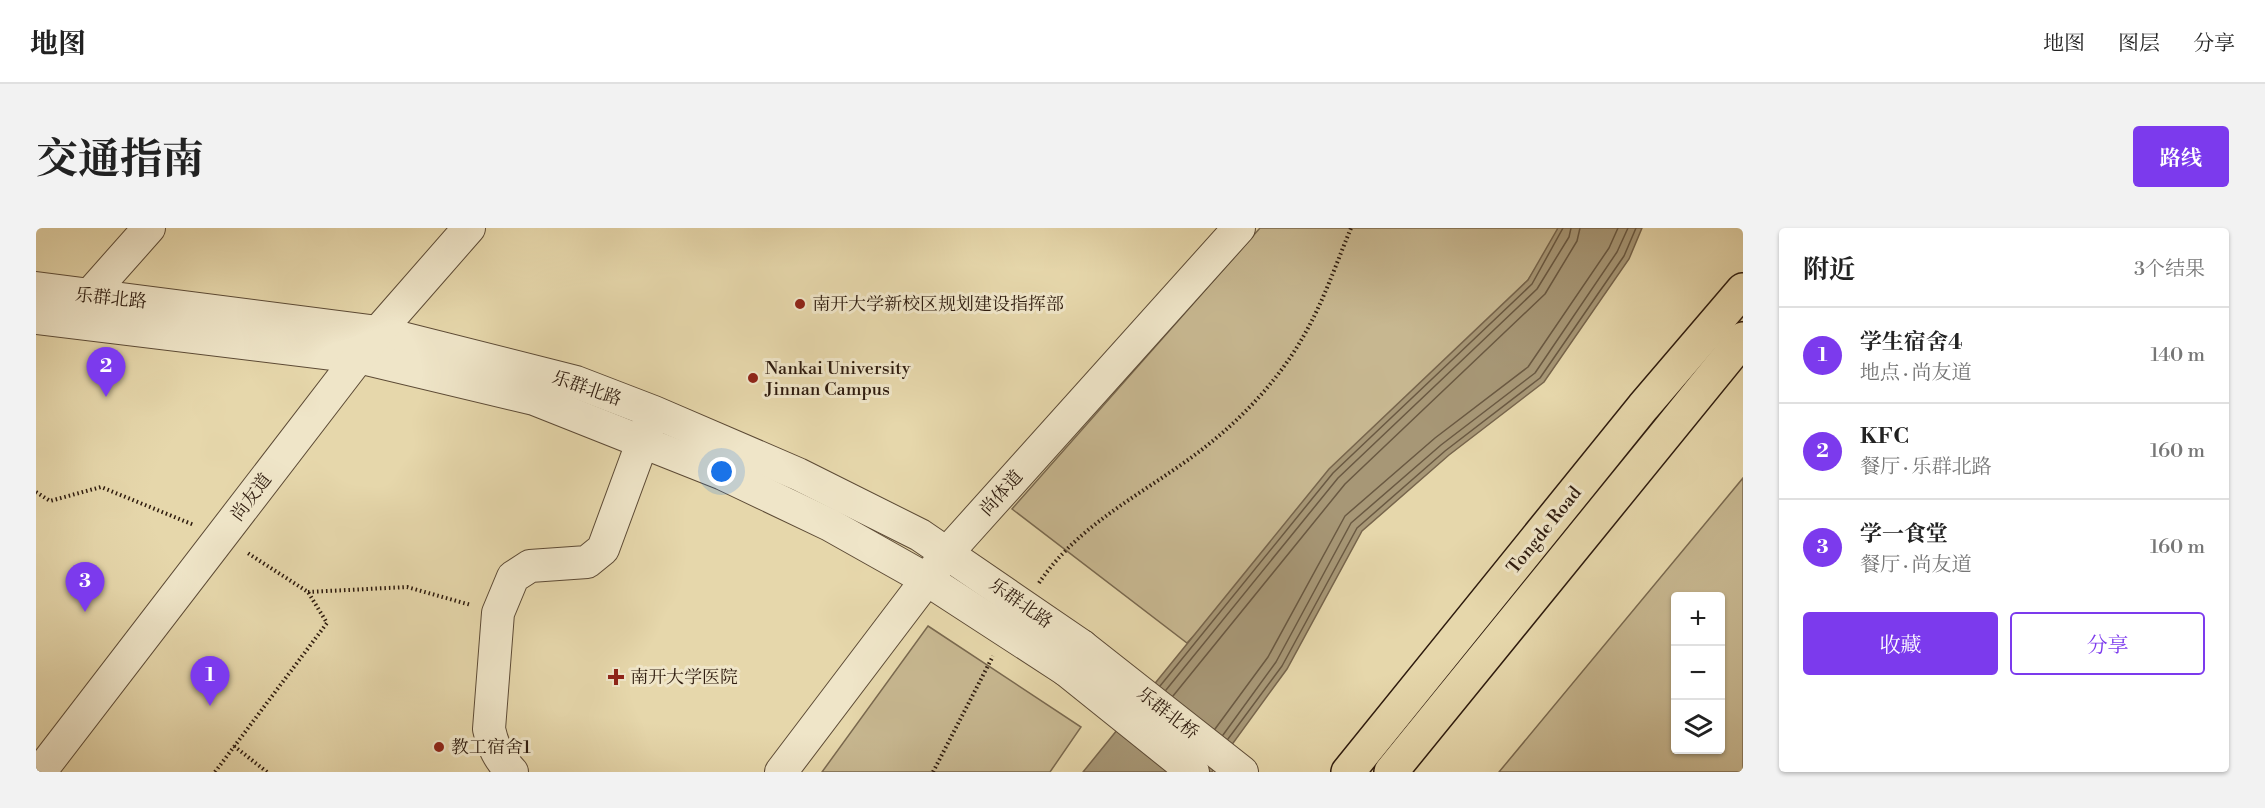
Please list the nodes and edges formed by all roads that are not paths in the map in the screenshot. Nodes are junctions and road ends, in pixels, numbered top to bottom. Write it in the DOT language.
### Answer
graph roads {
  1 [pos="149,228"];
  2 [pos="470,228"];
  3 [pos="1239,228"];
  4 [pos="36,288"];
  5 [pos="1743,290"];
  6 [pos="89,296"];
  7 [pos="36,318"];
  8 [pos="66,322"];
  9 [pos="378,332"];
  10 [pos="1743,339"];
  11 [pos="358,357"];
  12 [pos="654,412"];
  13 [pos="643,442"];
  14 [pos="947,553"];
  15 [pos="926,579"];
  16 [pos="1074,658"];
  17 [pos="1122,696"];
  18 [pos="1238,768"];
  19 [pos="40,772"];
  20 [pos="512,772"];
  21 [pos="781,772"];
  22 [pos="1193,772"];
  23 [pos="1348,772"];
  24 [pos="1391,772"];
  1 -- 6 [label="street"];
  2 -- 9 [label="street, 尚友道"];
  3 -- 14 [label="street, 尚体道"];
  4 -- 6 [label="street, 乐群北路"];
  5 -- 23 [label="main road, Tongde Road"];
  6 -- 8 [label="street"];
  6 -- 9 [label="street, 乐群北路"];
  7 -- 8 [label="street, 乐群北路"];
  8 -- 11 [label="street, 乐群北路"];
  9 -- 11 [label="street, 尚友道"];
  9 -- 12 [label="street, 乐群北路"];
  10 -- 24 [label="main road, Tongde Road"];
  11 -- 13 [label="street, 乐群北路"];
  11 -- 19 [label="street, 尚友道"];
  12 -- 13 [label="street"];
  12 -- 14 [label="street, 乐群北路"];
  13 -- 15 [label="street, 乐群北路"];
  13 -- 20 [label="street"];
  14 -- 15 [label="street, 尚体道"];
  14 -- 16 [label="street, 乐群北路"];
  15 -- 16 [label="street, 乐群北路"];
  15 -- 21 [label="street, 尚体道"];
  16 -- 17 [label="street, 乐群北路"];
  17 -- 18 [label="street, 乐群北桥"];
  17 -- 22 [label="street, 乐群北桥"];
}
